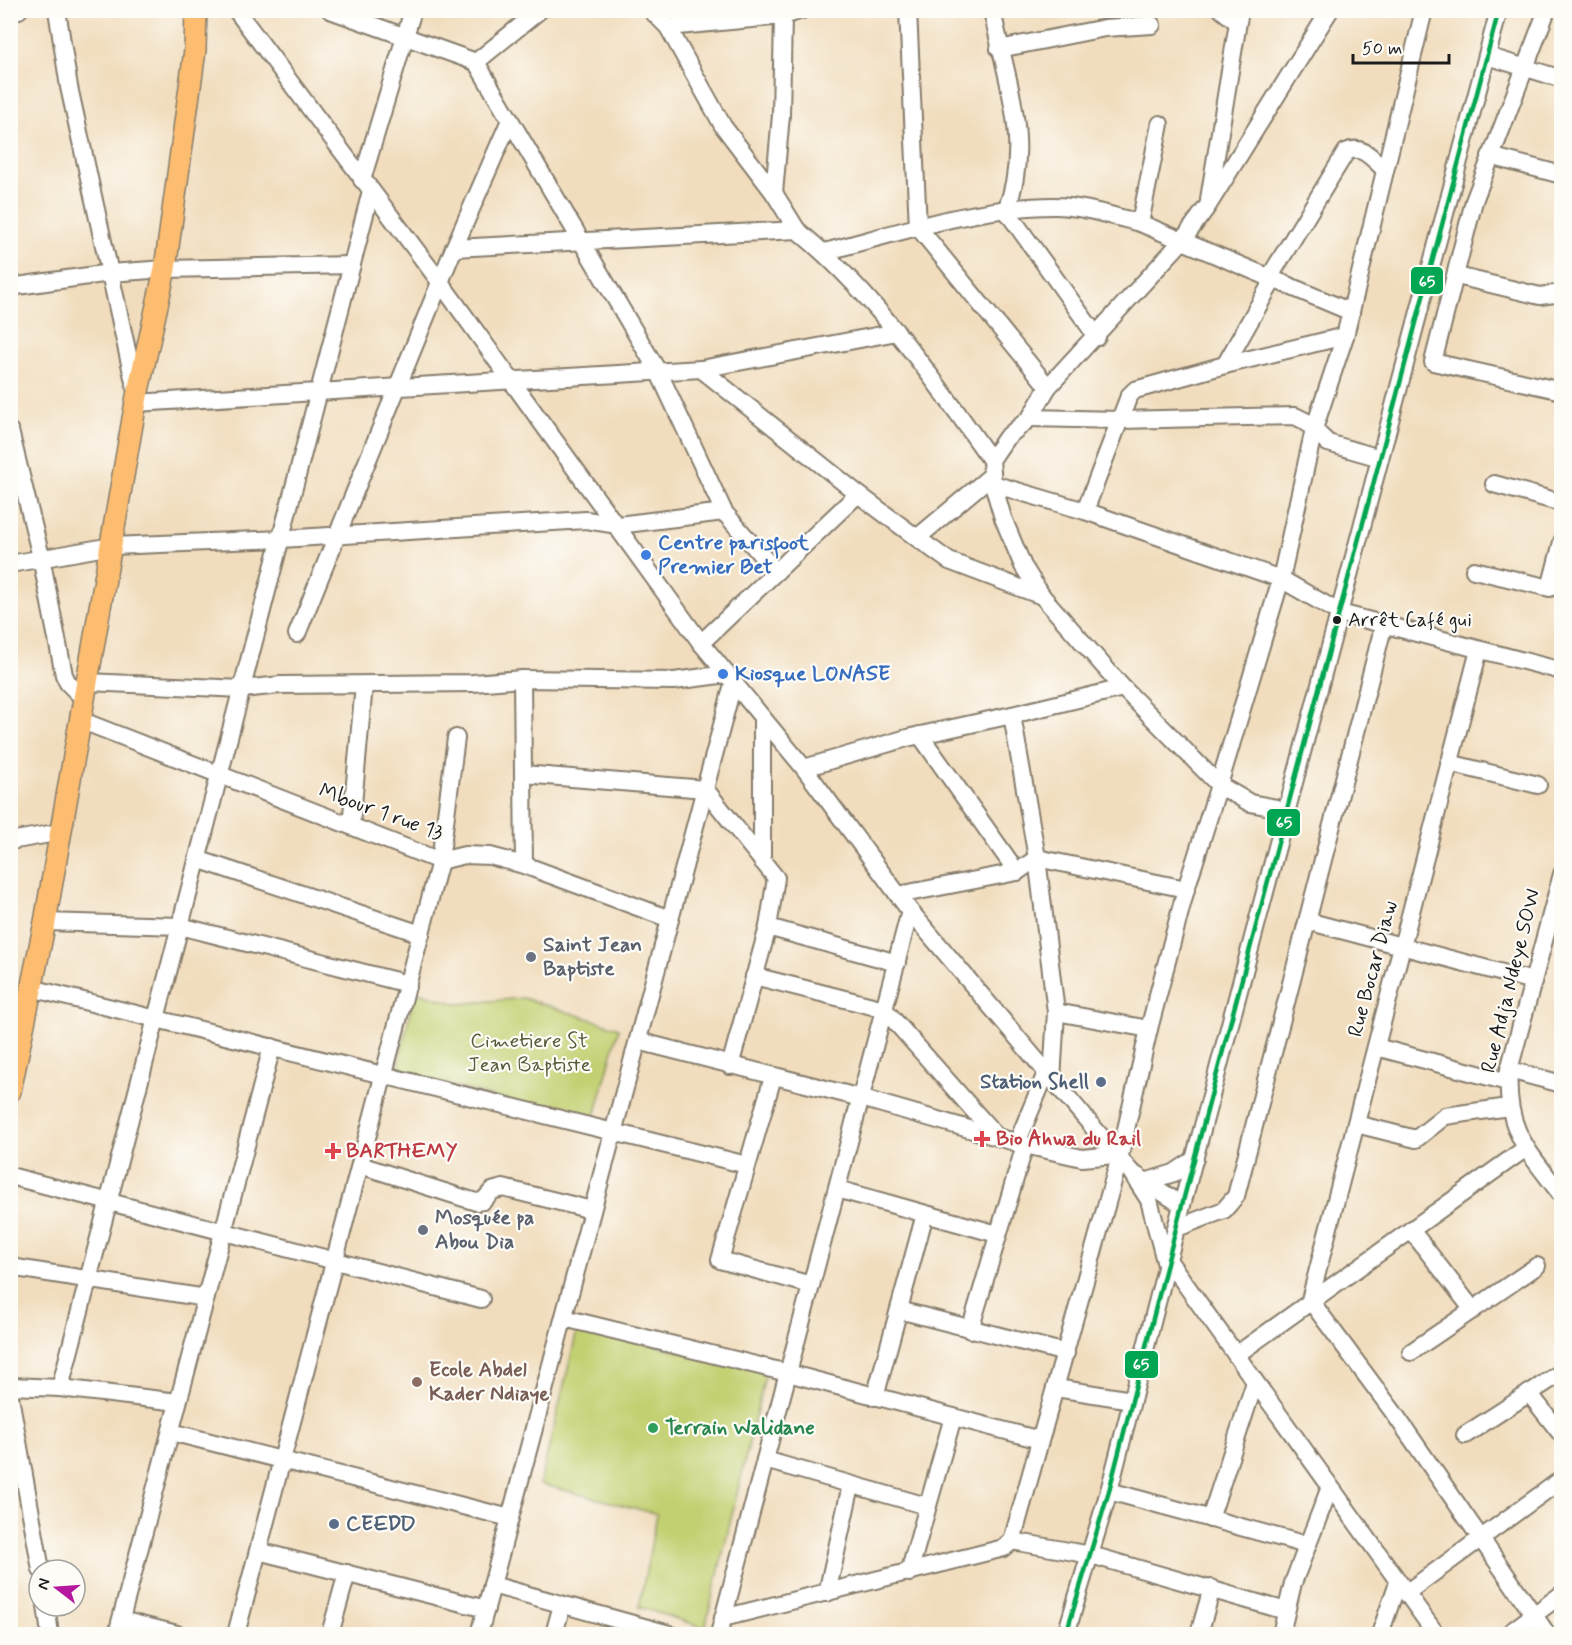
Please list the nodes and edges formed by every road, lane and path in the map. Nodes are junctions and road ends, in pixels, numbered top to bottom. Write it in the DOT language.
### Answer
graph roads {
  1 [pos="19,10"];
  2 [pos="57,10"];
  3 [pos="184,10"];
  4 [pos="196,10"];
  5 [pos="330,10"];
  6 [pos="413,10"];
  7 [pos="540,10"];
  8 [pos="651,10"];
  9 [pos="802,10"];
  10 [pos="908,10"];
  11 [pos="992,10"];
  12 [pos="1222,10"];
  13 [pos="1330,10"];
  14 [pos="1424,10"];
  15 [pos="1499,10"];
  16 [pos="1547,10"];
  17 [pos="236,11"];
  18 [pos="10,12"];
  19 [pos="782,13"];
  20 [pos="1239,16"];
  21 [pos="1152,25"];
  22 [pos="668,27"];
  23 [pos="404,38"];
  24 [pos="999,49"];
  25 [pos="195,50"];
  26 [pos="1487,56"];
  27 [pos="476,62"];
  28 [pos="1525,68"];
  29 [pos="1562,79"];
  30 [pos="510,120"];
  31 [pos="1160,124"];
  32 [pos="1490,156"];
  33 [pos="1384,169"];
  34 [pos="1562,175"];
  35 [pos="367,185"];
  36 [pos="774,194"];
  37 [pos="1207,207"];
  38 [pos="1006,210"];
  39 [pos="1140,224"];
  40 [pos="918,227"];
  41 [pos="797,230"];
  42 [pos="1182,241"];
  43 [pos="583,243"];
  44 [pos="454,248"];
  45 [pos="824,252"];
  46 [pos="352,265"];
  47 [pos="165,269"];
  48 [pos="110,273"];
  49 [pos="1456,276"];
  50 [pos="1271,279"];
  51 [pos="440,282"];
  52 [pos="10,287"];
  53 [pos="1562,293"];
  54 [pos="1351,312"];
  55 [pos="897,332"];
  56 [pos="1345,336"];
  57 [pos="1096,337"];
  58 [pos="1225,364"];
  59 [pos="701,369"];
  60 [pos="659,373"];
  61 [pos="512,381"];
  62 [pos="1048,387"];
  63 [pos="399,388"];
  64 [pos="1562,391"];
  65 [pos="319,392"];
  66 [pos="137,400"];
  67 [pos="1030,418"];
  68 [pos="1120,420"];
  69 [pos="1314,429"];
  70 [pos="10,431"];
  71 [pos="1380,458"];
  72 [pos="992,473"];
  73 [pos="1494,484"];
  74 [pos="858,495"];
  75 [pos="1562,503"];
  76 [pos="1085,511"];
  77 [pos="724,512"];
  78 [pos="618,525"];
  79 [pos="337,536"];
  80 [pos="917,538"];
  81 [pos="280,539"];
  82 [pos="1562,542"];
  83 [pos="112,546"];
  84 [pos="41,557"];
  85 [pos="10,564"];
  86 [pos="1474,570"];
  87 [pos="776,572"];
  88 [pos="1557,577"];
  89 [pos="1281,579"];
  90 [pos="1042,596"];
  91 [pos="1340,613"];
  92 [pos="1384,624"];
  93 [pos="297,634"];
  94 [pos="701,643"];
  95 [pos="1479,650"];
  96 [pos="1562,671"];
  97 [pos="522,679"];
  98 [pos="730,679"];
  99 [pos="364,685"];
  100 [pos="1123,688"];
  101 [pos="242,689"];
  102 [pos="86,690"];
  103 [pos="1012,715"];
  104 [pos="762,718"];
  105 [pos="80,720"];
  106 [pos="920,735"];
  107 [pos="456,738"];
  108 [pos="1449,763"];
  109 [pos="804,768"];
  110 [pos="219,774"];
  111 [pos="523,774"];
  112 [pos="1219,785"];
  113 [pos="1538,785"];
  114 [pos="705,789"];
  115 [pos="1287,810"];
  116 [pos="351,826"];
  117 [pos="61,832"];
  118 [pos="10,841"];
  119 [pos="1037,858"];
  120 [pos="197,859"];
  121 [pos="440,861"];
  122 [pos="762,861"];
  123 [pos="524,866"];
  124 [pos="1017,872"];
  125 [pos="1562,874"];
  126 [pos="1186,889"];
  127 [pos="898,895"];
  128 [pos="1558,902"];
  129 [pos="910,911"];
  130 [pos="670,920"];
  131 [pos="1307,921"];
  132 [pos="45,922"];
  133 [pos="180,926"];
  134 [pos="768,927"];
  135 [pos="421,934"];
  136 [pos="1402,946"];
  137 [pos="897,963"];
  138 [pos="754,976"];
  139 [pos="1533,981"];
  140 [pos="408,984"];
  141 [pos="31,988"];
  142 [pos="10,998"];
  143 [pos="884,1009"];
  144 [pos="1056,1012"];
  145 [pos="26,1017"];
  146 [pos="156,1019"];
  147 [pos="1149,1029"];
  148 [pos="638,1041"];
  149 [pos="272,1047"];
  150 [pos="1376,1047"];
  151 [pos="14,1049"];
  152 [pos="730,1066"];
  153 [pos="384,1075"];
  154 [pos="773,1077"];
  155 [pos="1049,1077"];
  156 [pos="1562,1084"];
  157 [pos="1508,1089"];
  158 [pos="10,1092"];
  159 [pos="861,1098"];
  160 [pos="1356,1124"];
  161 [pos="613,1132"];
  162 [pos="997,1136"];
  163 [pos="1021,1144"];
  164 [pos="1526,1148"];
  165 [pos="1117,1157"];
  166 [pos="1195,1159"];
  167 [pos="360,1165"];
  168 [pos="747,1165"];
  169 [pos="1131,1172"];
  170 [pos="10,1176"];
  171 [pos="1148,1181"];
  172 [pos="837,1189"];
  173 [pos="1562,1196"];
  174 [pos="1149,1200"];
  175 [pos="108,1202"];
  176 [pos="592,1210"];
  177 [pos="925,1214"];
  178 [pos="1179,1216"];
  179 [pos="1411,1230"];
  180 [pos="223,1232"];
  181 [pos="997,1234"];
  182 [pos="335,1260"];
  183 [pos="1167,1263"];
  184 [pos="1537,1266"];
  185 [pos="10,1267"];
  186 [pos="88,1279"];
  187 [pos="811,1285"];
  188 [pos="206,1298"];
  189 [pos="481,1299"];
  190 [pos="1310,1300"];
  191 [pos="899,1310"];
  192 [pos="1473,1310"];
  193 [pos="564,1318"];
  194 [pos="970,1330"];
  195 [pos="1411,1352"];
  196 [pos="1066,1353"];
  197 [pos="1236,1355"];
  198 [pos="1562,1372"];
  199 [pos="788,1373"];
  200 [pos="1255,1382"];
  201 [pos="10,1386"];
  202 [pos="60,1388"];
  203 [pos="1056,1388"];
  204 [pos="1529,1393"];
  205 [pos="10,1397"];
  206 [pos="875,1398"];
  207 [pos="1132,1400"];
  208 [pos="178,1402"];
  209 [pos="953,1418"];
  210 [pos="13,1421"];
  211 [pos="171,1432"];
  212 [pos="1465,1435"];
  213 [pos="1562,1435"];
  214 [pos="1040,1440"];
  215 [pos="765,1460"];
  216 [pos="282,1461"];
  217 [pos="1562,1479"];
  218 [pos="851,1485"];
  219 [pos="1330,1487"];
  220 [pos="1109,1491"];
  221 [pos="927,1506"];
  222 [pos="510,1518"];
  223 [pos="1210,1519"];
  224 [pos="1479,1539"];
  225 [pos="1012,1541"];
  226 [pos="1307,1545"];
  227 [pos="258,1551"];
  228 [pos="1091,1555"];
  229 [pos="39,1558"];
  230 [pos="909,1573"];
  231 [pos="346,1574"];
  232 [pos="492,1585"];
  233 [pos="1402,1587"];
  234 [pos="1212,1588"];
  235 [pos="827,1593"];
  236 [pos="1562,1594"];
  237 [pos="562,1605"];
  238 [pos="486,1609"];
  239 [pos="1286,1611"];
  240 [pos="1533,1615"];
  241 [pos="48,1618"];
  242 [pos="723,1618"];
  243 [pos="119,1628"];
  244 [pos="50,1635"];
  245 [pos="177,1635"];
  246 [pos="236,1635"];
  247 [pos="330,1635"];
  248 [pos="479,1635"];
  249 [pos="554,1635"];
  250 [pos="669,1635"];
  251 [pos="719,1635"];
  252 [pos="1066,1635"];
  253 [pos="1199,1635"];
  254 [pos="1281,1635"];
  255 [pos="1380,1635"];
  256 [pos="1436,1635"];
  257 [pos="1508,1635"];
  258 [pos="1547,1635"];
  1 -- 18 [label="street"];
  2 -- 48 [label="street"];
  3 -- 25 [label="main road"];
  4 -- 25 [label="main road"];
  5 -- 23 [label="street"];
  6 -- 23 [label="street"];
  7 -- 27 [label="street"];
  8 -- 22 [label="street"];
  9 -- 19 [label="street"];
  10 -- 40 [label="street"];
  11 -- 24 [label="street"];
  12 -- 20 [label="street"];
  13 -- 37 [label="street"];
  14 -- 33 [label="street"];
  15 -- 26 [label="street"];
  16 -- 28 [label="street"];
  17 -- 35 [label="street"];
  19 -- 22 [label="street"];
  19 -- 36 [label="street"];
  20 -- 37 [label="street"];
  21 -- 24 [label="street"];
  22 -- 36 [label="street"];
  23 -- 27 [label="street"];
  23 -- 35 [label="street"];
  24 -- 38 [label="street"];
  25 -- 47 [label="main road"];
  26 -- 28 [label="street"];
  26 -- 71 [label="street"];
  27 -- 30 [label="street"];
  28 -- 29 [label="street"];
  28 -- 32 [label="street"];
  30 -- 43 [label="street"];
  30 -- 44 [label="street"];
  31 -- 39 [label="street"];
  32 -- 34 [label="street"];
  32 -- 49 [label="street"];
  33 -- 50 [label="street"];
  33 -- 54 [label="street"];
  35 -- 46 [label="street"];
  35 -- 51 [label="street"];
  36 -- 41 [label="street"];
  37 -- 42 [label="street"];
  38 -- 39 [label="street"];
  38 -- 40 [label="street"];
  38 -- 57 [label="street"];
  39 -- 42 [label="street"];
  40 -- 45 [label="street"];
  40 -- 62 [label="street"];
  41 -- 43 [label="street"];
  41 -- 45 [label="street"];
  42 -- 50 [label="street"];
  42 -- 57 [label="street"];
  43 -- 44 [label="street"];
  43 -- 60 [label="street"];
  44 -- 51 [label="street"];
  45 -- 55 [label="street"];
  46 -- 47 [label="street"];
  46 -- 65 [label="street"];
  47 -- 48 [label="street"];
  47 -- 66 [label="main road"];
  48 -- 52 [label="street"];
  48 -- 66 [label="street"];
  49 -- 53 [label="street"];
  49 -- 64 [label="street"];
  50 -- 54 [label="street"];
  50 -- 58 [label="street"];
  51 -- 61 [label="street"];
  51 -- 63 [label="street"];
  54 -- 56 [label="street"];
  55 -- 59 [label="street"];
  55 -- 72 [label="street"];
  56 -- 58 [label="street"];
  56 -- 69 [label="street"];
  57 -- 62 [label="street"];
  58 -- 68 [label="street"];
  59 -- 60 [label="street"];
  59 -- 74 [label="street"];
  60 -- 61 [label="street"];
  60 -- 77 [label="street"];
  61 -- 63 [label="street"];
  61 -- 78 [label="street"];
  62 -- 67 [label="street"];
  63 -- 65 [label="street"];
  63 -- 79 [label="street"];
  65 -- 66 [label="street"];
  65 -- 81 [label="street"];
  66 -- 83 [label="main road"];
  67 -- 68 [label="street"];
  67 -- 72 [label="street"];
  68 -- 69 [label="street"];
  68 -- 76 [label="street"];
  69 -- 71 [label="street"];
  69 -- 89 [label="street"];
  70 -- 84 [label="street"];
  71 -- 91 [label="street"];
  72 -- 76 [label="street"];
  72 -- 80 [label="street"];
  72 -- 90 [label="street"];
  73 -- 75 [label="street"];
  74 -- 80 [label="street"];
  74 -- 87 [label="street"];
  76 -- 89 [label="street"];
  77 -- 78 [label="street"];
  77 -- 87 [label="street"];
  78 -- 79 [label="street"];
  78 -- 94 [label="street"];
  79 -- 81 [label="street"];
  79 -- 93 [label="street"];
  80 -- 90 [label="street"];
  81 -- 83 [label="street"];
  81 -- 101 [label="street"];
  82 -- 88 [label="street"];
  83 -- 84 [label="street"];
  83 -- 102 [label="main road"];
  84 -- 85 [label="street"];
  84 -- 102 [label="street"];
  86 -- 88 [label="street"];
  87 -- 94 [label="street"];
  89 -- 91 [label="street"];
  89 -- 112 [label="street"];
  90 -- 100 [label="street"];
  91 -- 92 [label="street"];
  91 -- 115 [label="street"];
  92 -- 95 [label="street"];
  92 -- 131 [label="street"];
  94 -- 98 [label="street"];
  95 -- 96 [label="street"];
  95 -- 108 [label="street, Rue Bocar Diaw"];
  97 -- 98 [label="street"];
  97 -- 99 [label="street"];
  97 -- 111 [label="street"];
  98 -- 104 [label="street"];
  98 -- 114 [label="street"];
  99 -- 101 [label="street"];
  99 -- 116 [label="street"];
  100 -- 103 [label="street"];
  100 -- 112 [label="street"];
  101 -- 102 [label="street"];
  101 -- 110 [label="street"];
  102 -- 105 [label="main road"];
  103 -- 106 [label="street"];
  103 -- 119 [label="street"];
  104 -- 109 [label="street"];
  104 -- 122 [label="street"];
  105 -- 110 [label="street, Mbour 1 rue 13"];
  105 -- 117 [label="main road"];
  106 -- 109 [label="street"];
  106 -- 124 [label="street"];
  107 -- 121 [label="street"];
  108 -- 113 [label="street"];
  108 -- 136 [label="street, Rue Bocar Diaw"];
  109 -- 127 [label="street"];
  110 -- 116 [label="street, Mbour 1 rue 13"];
  110 -- 120 [label="street"];
  111 -- 114 [label="street"];
  111 -- 123 [label="street"];
  112 -- 115 [label="street"];
  112 -- 126 [label="street"];
  114 -- 122 [label="street"];
  114 -- 130 [label="street"];
  115 -- 166 [label="street"];
  116 -- 121 [label="street, Mbour 1 rue 13"];
  117 -- 118 [label="street"];
  117 -- 132 [label="main road"];
  119 -- 124 [label="street"];
  119 -- 126 [label="street"];
  119 -- 144 [label="street"];
  120 -- 133 [label="street"];
  120 -- 135 [label="street"];
  121 -- 123 [label="street, Mbour 1 rue 13"];
  121 -- 135 [label="street"];
  122 -- 134 [label="street"];
  123 -- 130 [label="street, Mbour 1 rue 13"];
  124 -- 127 [label="street"];
  125 -- 128 [label="street, Rue Adja Ndeye SOW"];
  126 -- 147 [label="street"];
  127 -- 129 [label="street"];
  128 -- 139 [label="street, Rue Adja Ndeye SOW"];
  129 -- 137 [label="street"];
  129 -- 155 [label="street"];
  130 -- 148 [label="street"];
  131 -- 136 [label="street"];
  131 -- 178 [label="street"];
  132 -- 133 [label="street"];
  132 -- 141 [label="main road"];
  133 -- 140 [label="street"];
  133 -- 146 [label="street"];
  134 -- 137 [label="street"];
  134 -- 138 [label="street"];
  135 -- 140 [label="street"];
  136 -- 139 [label="street"];
  136 -- 150 [label="street, Rue Bocar Diaw"];
  137 -- 143 [label="street"];
  138 -- 143 [label="street"];
  138 -- 152 [label="street"];
  139 -- 157 [label="street, Rue Adja Ndeye SOW"];
  140 -- 153 [label="street"];
  141 -- 145 [label="main road"];
  141 -- 146 [label="street"];
  142 -- 145 [label="street"];
  143 -- 159 [label="street"];
  143 -- 162 [label="street"];
  144 -- 147 [label="street"];
  144 -- 155 [label="street"];
  145 -- 151 [label="main road"];
  146 -- 149 [label="street"];
  146 -- 175 [label="street"];
  147 -- 165 [label="street"];
  148 -- 152 [label="street"];
  148 -- 161 [label="street"];
  149 -- 153 [label="street"];
  149 -- 180 [label="street"];
  150 -- 157 [label="street"];
  150 -- 160 [label="street, Rue Bocar Diaw"];
  151 -- 158 [label="main road"];
  152 -- 154 [label="street"];
  153 -- 161 [label="street"];
  153 -- 167 [label="street"];
  154 -- 159 [label="street"];
  154 -- 168 [label="street"];
  155 -- 163 [label="street"];
  155 -- 165 [label="street"];
  156 -- 157 [label="street"];
  157 -- 160 [label="street"];
  157 -- 164 [label="street"];
  159 -- 162 [label="street"];
  159 -- 172 [label="street"];
  160 -- 190 [label="street, Rue Bocar Diaw"];
  161 -- 168 [label="street"];
  161 -- 176 [label="street"];
  162 -- 163 [label="street"];
  163 -- 165 [label="street"];
  163 -- 181 [label="street"];
  164 -- 173 [label="street"];
  164 -- 179 [label="street"];
  165 -- 169 [label="street"];
  165 -- 196 [label="street"];
  166 -- 171 [label="street"];
  166 -- 178 [label="street"];
  167 -- 176 [label="street"];
  167 -- 182 [label="street"];
  168 -- 187 [label="street"];
  169 -- 171 [label="street"];
  169 -- 174 [label="street"];
  170 -- 175 [label="street"];
  171 -- 178 [label="street"];
  172 -- 177 [label="street"];
  172 -- 187 [label="street"];
  174 -- 178 [label="street"];
  174 -- 183 [label="street"];
  175 -- 180 [label="street"];
  175 -- 186 [label="street"];
  176 -- 193 [label="street"];
  177 -- 181 [label="street"];
  177 -- 191 [label="street"];
  178 -- 183 [label="street"];
  179 -- 190 [label="street"];
  179 -- 192 [label="street"];
  180 -- 182 [label="street"];
  180 -- 188 [label="street"];
  181 -- 194 [label="street"];
  182 -- 189 [label="street"];
  182 -- 216 [label="street"];
  183 -- 197 [label="street"];
  183 -- 207 [label="street"];
  184 -- 192 [label="street"];
  185 -- 186 [label="street"];
  186 -- 188 [label="street"];
  186 -- 202 [label="street"];
  187 -- 199 [label="street"];
  188 -- 208 [label="street"];
  190 -- 197 [label="street"];
  190 -- 224 [label="street"];
  191 -- 194 [label="street"];
  191 -- 206 [label="street"];
  192 -- 195 [label="street"];
  193 -- 199 [label="street"];
  193 -- 222 [label="street"];
  194 -- 196 [label="street"];
  196 -- 203 [label="street"];
  197 -- 200 [label="street"];
  198 -- 204 [label="street"];
  199 -- 206 [label="street"];
  199 -- 215 [label="street"];
  200 -- 219 [label="street"];
  200 -- 223 [label="street"];
  201 -- 202 [label="street"];
  202 -- 208 [label="street"];
  203 -- 207 [label="street"];
  203 -- 214 [label="street"];
  204 -- 212 [label="street"];
  204 -- 213 [label="street"];
  205 -- 210 [label="street"];
  206 -- 209 [label="street"];
  207 -- 220 [label="street"];
  208 -- 211 [label="street"];
  209 -- 214 [label="street"];
  209 -- 221 [label="street"];
  210 -- 229 [label="street"];
  211 -- 216 [label="street"];
  211 -- 243 [label="street"];
  214 -- 225 [label="street"];
  215 -- 218 [label="street"];
  215 -- 242 [label="street"];
  216 -- 222 [label="street"];
  216 -- 227 [label="street"];
  217 -- 224 [label="street"];
  218 -- 221 [label="street"];
  218 -- 235 [label="street"];
  219 -- 226 [label="street"];
  219 -- 233 [label="street"];
  220 -- 223 [label="street"];
  220 -- 228 [label="street"];
  221 -- 230 [label="street"];
  222 -- 232 [label="street"];
  223 -- 226 [label="street"];
  224 -- 233 [label="street"];
  224 -- 240 [label="street"];
  225 -- 228 [label="street"];
  225 -- 230 [label="street"];
  226 -- 239 [label="street"];
  227 -- 231 [label="street"];
  227 -- 246 [label="street"];
  228 -- 234 [label="street"];
  228 -- 252 [label="street"];
  230 -- 235 [label="street"];
  231 -- 238 [label="street"];
  231 -- 247 [label="street"];
  232 -- 237 [label="street"];
  232 -- 238 [label="street"];
  233 -- 255 [label="street"];
  233 -- 256 [label="street"];
  234 -- 239 [label="street"];
  234 -- 253 [label="street"];
  235 -- 242 [label="street"];
  236 -- 240 [label="street"];
  237 -- 249 [label="street"];
  237 -- 250 [label="street"];
  238 -- 248 [label="street"];
  239 -- 254 [label="street"];
  240 -- 257 [label="street"];
  240 -- 258 [label="street"];
  241 -- 244 [label="street"];
  242 -- 251 [label="street"];
  243 -- 245 [label="street"];
}
